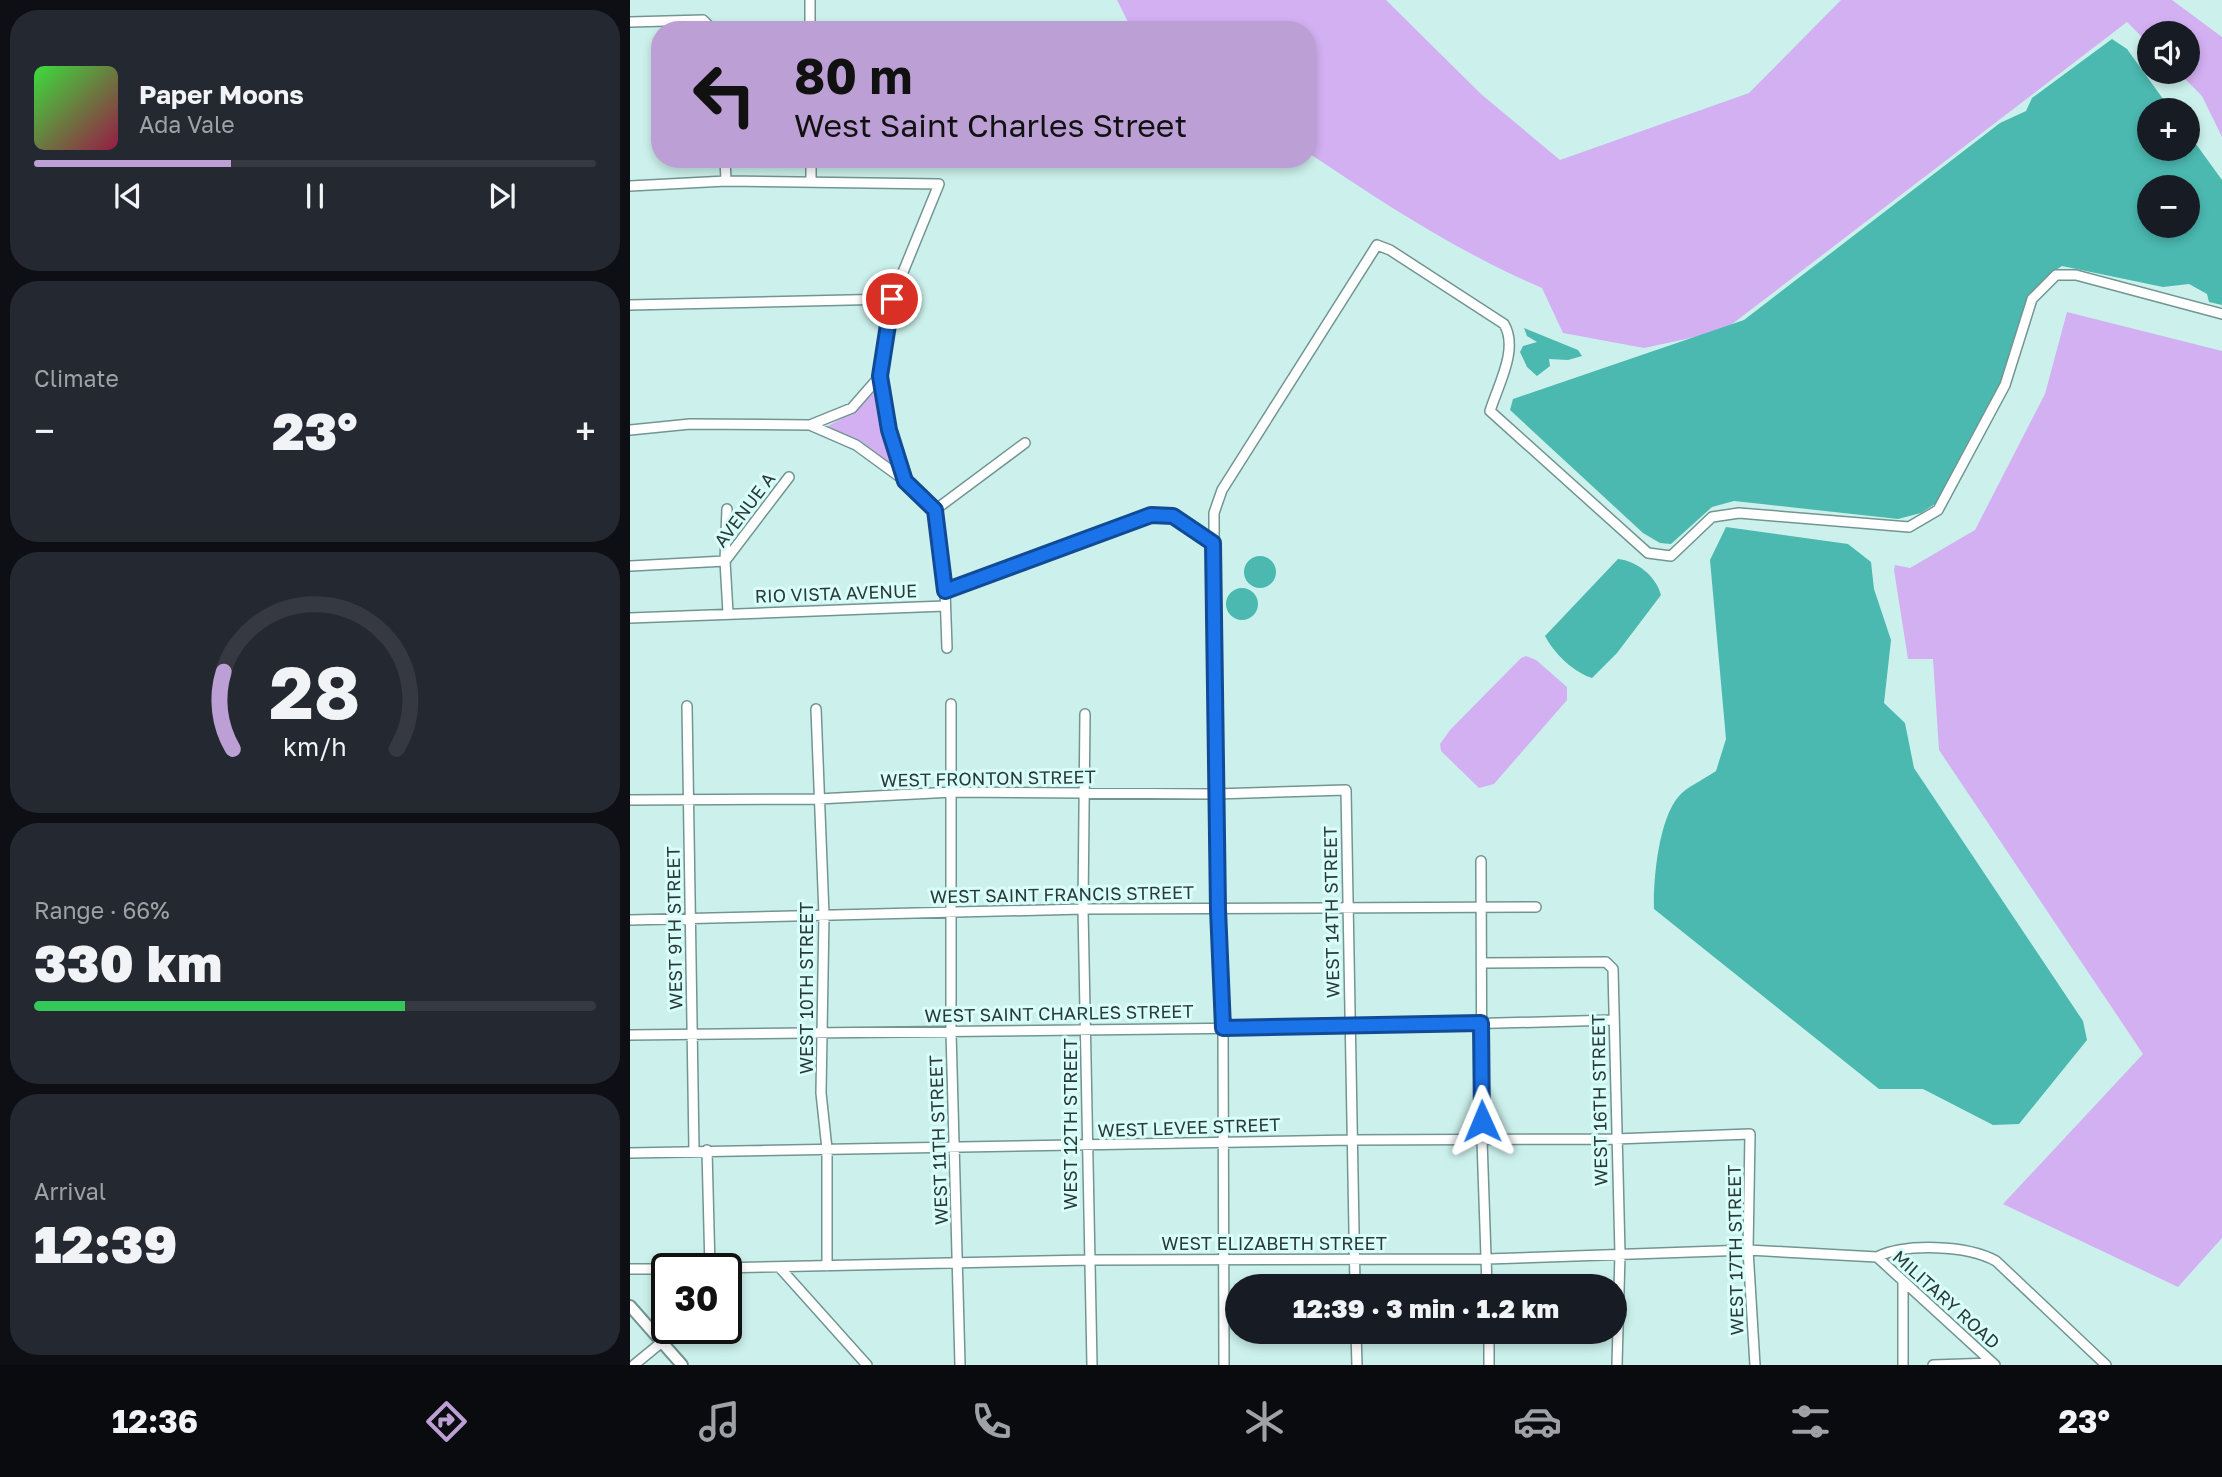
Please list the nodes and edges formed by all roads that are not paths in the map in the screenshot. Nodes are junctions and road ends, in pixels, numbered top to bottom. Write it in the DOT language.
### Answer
graph roads {
  1 [pos="810,0"];
  2 [pos="651,21"];
  3 [pos="666,21"];
  4 [pos="704,21"];
  5 [pos="810,21"];
  6 [pos="630,22"];
  7 [pos="725,168"];
  8 [pos="811,168"];
  9 [pos="726,181"];
  10 [pos="811,182"];
  11 [pos="630,186"];
  12 [pos="892,299"];
  13 [pos="630,305"];
  14 [pos="2222,314"];
  15 [pos="880,376"];
  16 [pos="810,425"];
  17 [pos="630,430"];
  18 [pos="1025,443"];
  19 [pos="789,477"];
  20 [pos="905,481"];
  21 [pos="727,509"];
  22 [pos="935,510"];
  23 [pos="1213,543"];
  24 [pos="725,561"];
  25 [pos="631,566"];
  26 [pos="945,591"];
  27 [pos="945,606"];
  28 [pos="728,613"];
  29 [pos="630,618"];
  30 [pos="947,648"];
  31 [pos="951,704"];
  32 [pos="687,706"];
  33 [pos="816,709"];
  34 [pos="1085,714"];
  35 [pos="1346,790"];
  36 [pos="953,792"];
  37 [pos="1084,793"];
  38 [pos="1215,794"];
  39 [pos="688,798"];
  40 [pos="818,799"];
  41 [pos="630,800"];
  42 [pos="1481,861"];
  43 [pos="1349,906"];
  44 [pos="1482,906"];
  45 [pos="1536,907"];
  46 [pos="1083,909"];
  47 [pos="1218,909"];
  48 [pos="954,911"];
  49 [pos="824,915"];
  50 [pos="690,918"];
  51 [pos="630,920"];
  52 [pos="1482,963"];
  53 [pos="1614,1020"];
  54 [pos="1481,1023"];
  55 [pos="1349,1027"];
  56 [pos="1223,1028"];
  57 [pos="1086,1029"];
  58 [pos="823,1032"];
  59 [pos="951,1032"];
  60 [pos="692,1034"];
  61 [pos="630,1035"];
  62 [pos="1750,1134"];
  63 [pos="1615,1139"];
  64 [pos="1352,1140"];
  65 [pos="1482,1140"];
  66 [pos="1225,1141"];
  67 [pos="1086,1146"];
  68 [pos="954,1148"];
  69 [pos="827,1149"];
  70 [pos="694,1150"];
  71 [pos="707,1150"];
  72 [pos="630,1153"];
  73 [pos="1748,1250"];
  74 [pos="710,1253"];
  75 [pos="1620,1254"];
  76 [pos="1877,1257"];
  77 [pos="1354,1259"];
  78 [pos="1487,1259"];
  79 [pos="1088,1260"];
  80 [pos="1225,1261"];
  81 [pos="958,1265"];
  82 [pos="827,1266"];
  83 [pos="630,1269"];
  84 [pos="651,1269"];
  85 [pos="742,1269"];
  86 [pos="781,1269"];
  87 [pos="1355,1274"];
  88 [pos="1488,1274"];
  89 [pos="1903,1282"];
  90 [pos="630,1306"];
  91 [pos="651,1330"];
  92 [pos="660,1344"];
  93 [pos="664,1344"];
  94 [pos="1356,1344"];
  95 [pos="1489,1344"];
  96 [pos="1994,1364"];
  97 [pos="634,1365"];
  98 [pos="682,1365"];
  99 [pos="867,1365"];
  100 [pos="960,1365"];
  101 [pos="1093,1365"];
  102 [pos="1224,1365"];
  103 [pos="1357,1365"];
  104 [pos="1489,1365"];
  105 [pos="1617,1365"];
  106 [pos="1755,1365"];
  107 [pos="1903,1365"];
  108 [pos="1933,1365"];
  109 [pos="2106,1365"];
  1 -- 5 [label="street"];
  2 -- 6 [label="street"];
  3 -- 4 [label="street"];
  7 -- 9 [label="street"];
  8 -- 10 [label="street"];
  9 -- 10 [label="street"];
  9 -- 11 [label="street"];
  10 -- 12 [label="street"];
  12 -- 13 [label="street"];
  12 -- 15 [label="street"];
  14 -- 23 [label="street"];
  15 -- 16 [label="street"];
  15 -- 20 [label="street"];
  16 -- 17 [label="street"];
  16 -- 20 [label="street"];
  18 -- 22 [label="street"];
  19 -- 24 [label="street, AVENUE A"];
  20 -- 22 [label="street"];
  21 -- 24 [label="street, AVENUE A"];
  22 -- 26 [label="street"];
  23 -- 26 [label="street"];
  23 -- 38 [label="street"];
  24 -- 25 [label="street, AVENUE A"];
  24 -- 28 [label="street, AVENUE A"];
  26 -- 27 [label="street"];
  27 -- 28 [label="street, RIO VISTA AVENUE"];
  27 -- 30 [label="street"];
  28 -- 29 [label="street, RIO VISTA AVENUE"];
  31 -- 36 [label="street, WEST 11TH STREET"];
  32 -- 39 [label="street, WEST 9TH STREET"];
  33 -- 40 [label="street, WEST 10TH STREET"];
  34 -- 37 [label="street, WEST 12TH STREET"];
  35 -- 38 [label="street, WEST FRONTON STREET"];
  35 -- 43 [label="street, WEST 14TH STREET"];
  36 -- 37 [label="street, WEST FRONTON STREET"];
  36 -- 40 [label="street, WEST FRONTON STREET"];
  36 -- 48 [label="street, WEST 11TH STREET"];
  37 -- 38 [label="street, WEST FRONTON STREET"];
  37 -- 46 [label="street, WEST 12TH STREET"];
  38 -- 47 [label="street"];
  39 -- 40 [label="street, WEST FRONTON STREET"];
  39 -- 41 [label="street, WEST FRONTON STREET"];
  39 -- 50 [label="street, WEST 9TH STREET"];
  40 -- 49 [label="street, WEST 10TH STREET"];
  42 -- 44 [label="street"];
  43 -- 44 [label="street, WEST SAINT FRANCIS STREET"];
  43 -- 47 [label="street, WEST SAINT FRANCIS STREET"];
  43 -- 55 [label="street, WEST 14TH STREET"];
  44 -- 45 [label="street, WEST SAINT FRANCIS STREET"];
  44 -- 52 [label="street"];
  46 -- 47 [label="street, WEST SAINT FRANCIS STREET"];
  46 -- 48 [label="street, WEST SAINT FRANCIS STREET"];
  46 -- 57 [label="street, WEST 12TH STREET"];
  47 -- 56 [label="street"];
  48 -- 49 [label="street, WEST SAINT FRANCIS STREET"];
  48 -- 59 [label="street, WEST 11TH STREET"];
  49 -- 50 [label="street, WEST SAINT FRANCIS STREET"];
  49 -- 58 [label="street, WEST 10TH STREET"];
  50 -- 51 [label="street, WEST SAINT FRANCIS STREET"];
  50 -- 60 [label="street, WEST 9TH STREET"];
  52 -- 53 [label="street, WEST 16TH STREET"];
  52 -- 54 [label="street"];
  53 -- 54 [label="street, WEST SAINT CHARLES STREET"];
  53 -- 63 [label="street, WEST 16TH STREET"];
  54 -- 55 [label="street, WEST SAINT CHARLES STREET"];
  54 -- 65 [label="street"];
  55 -- 56 [label="street, WEST SAINT CHARLES STREET"];
  55 -- 64 [label="street, WEST 14TH STREET"];
  56 -- 57 [label="street, WEST SAINT CHARLES STREET"];
  56 -- 66 [label="street"];
  57 -- 59 [label="street, WEST SAINT CHARLES STREET"];
  57 -- 67 [label="street, WEST 12TH STREET"];
  58 -- 59 [label="street, WEST SAINT CHARLES STREET"];
  58 -- 60 [label="street, WEST SAINT CHARLES STREET"];
  58 -- 69 [label="street, WEST 10TH STREET"];
  59 -- 68 [label="street, WEST 11TH STREET"];
  60 -- 61 [label="street, WEST SAINT CHARLES STREET"];
  60 -- 70 [label="street, WEST 9TH STREET"];
  62 -- 63 [label="street, WEST LEVEE STREET"];
  62 -- 73 [label="street, WEST 17TH STREET"];
  63 -- 65 [label="street, WEST LEVEE STREET"];
  63 -- 75 [label="street, WEST 16TH STREET"];
  64 -- 65 [label="street, WEST LEVEE STREET"];
  64 -- 66 [label="street, WEST LEVEE STREET"];
  64 -- 77 [label="street, WEST 14TH STREET"];
  65 -- 78 [label="street"];
  66 -- 67 [label="street, WEST LEVEE STREET"];
  66 -- 80 [label="street"];
  67 -- 68 [label="street, WEST LEVEE STREET"];
  67 -- 79 [label="street, WEST 12TH STREET"];
  68 -- 69 [label="street, WEST LEVEE STREET"];
  68 -- 81 [label="street, WEST 11TH STREET"];
  69 -- 71 [label="street, WEST LEVEE STREET"];
  69 -- 82 [label="street, WEST 10TH STREET"];
  70 -- 71 [label="street, WEST LEVEE STREET"];
  70 -- 72 [label="street, WEST LEVEE STREET"];
  71 -- 74 [label="street"];
  73 -- 75 [label="street, WEST ELIZABETH STREET"];
  73 -- 76 [label="street, WEST ELIZABETH STREET"];
  73 -- 106 [label="street, WEST 17TH STREET"];
  75 -- 78 [label="street, WEST ELIZABETH STREET"];
  75 -- 105 [label="street, WEST 16TH STREET"];
  76 -- 89 [label="street, MILITARY ROAD"];
  76 -- 109 [label="street, WEST ELIZABETH STREET"];
  77 -- 78 [label="street, WEST ELIZABETH STREET"];
  77 -- 80 [label="street, WEST ELIZABETH STREET"];
  77 -- 87 [label="street, WEST 14TH STREET"];
  78 -- 88 [label="street"];
  79 -- 80 [label="street, WEST ELIZABETH STREET"];
  79 -- 81 [label="street, WEST ELIZABETH STREET"];
  79 -- 101 [label="street, WEST 12TH STREET"];
  80 -- 102 [label="street"];
  81 -- 82 [label="street, WEST ELIZABETH STREET"];
  81 -- 100 [label="street, WEST 11TH STREET"];
  82 -- 86 [label="street, WEST ELIZABETH STREET"];
  83 -- 84 [label="street, WEST ELIZABETH STREET"];
  85 -- 86 [label="street, WEST ELIZABETH STREET"];
  86 -- 99 [label="street"];
  89 -- 96 [label="street, MILITARY ROAD"];
  89 -- 107 [label="street"];
  90 -- 91 [label="main road"];
  92 -- 97 [label="street"];
  93 -- 98 [label="main road"];
  94 -- 103 [label="street"];
  95 -- 104 [label="street"];
  96 -- 108 [label="street"];
}
